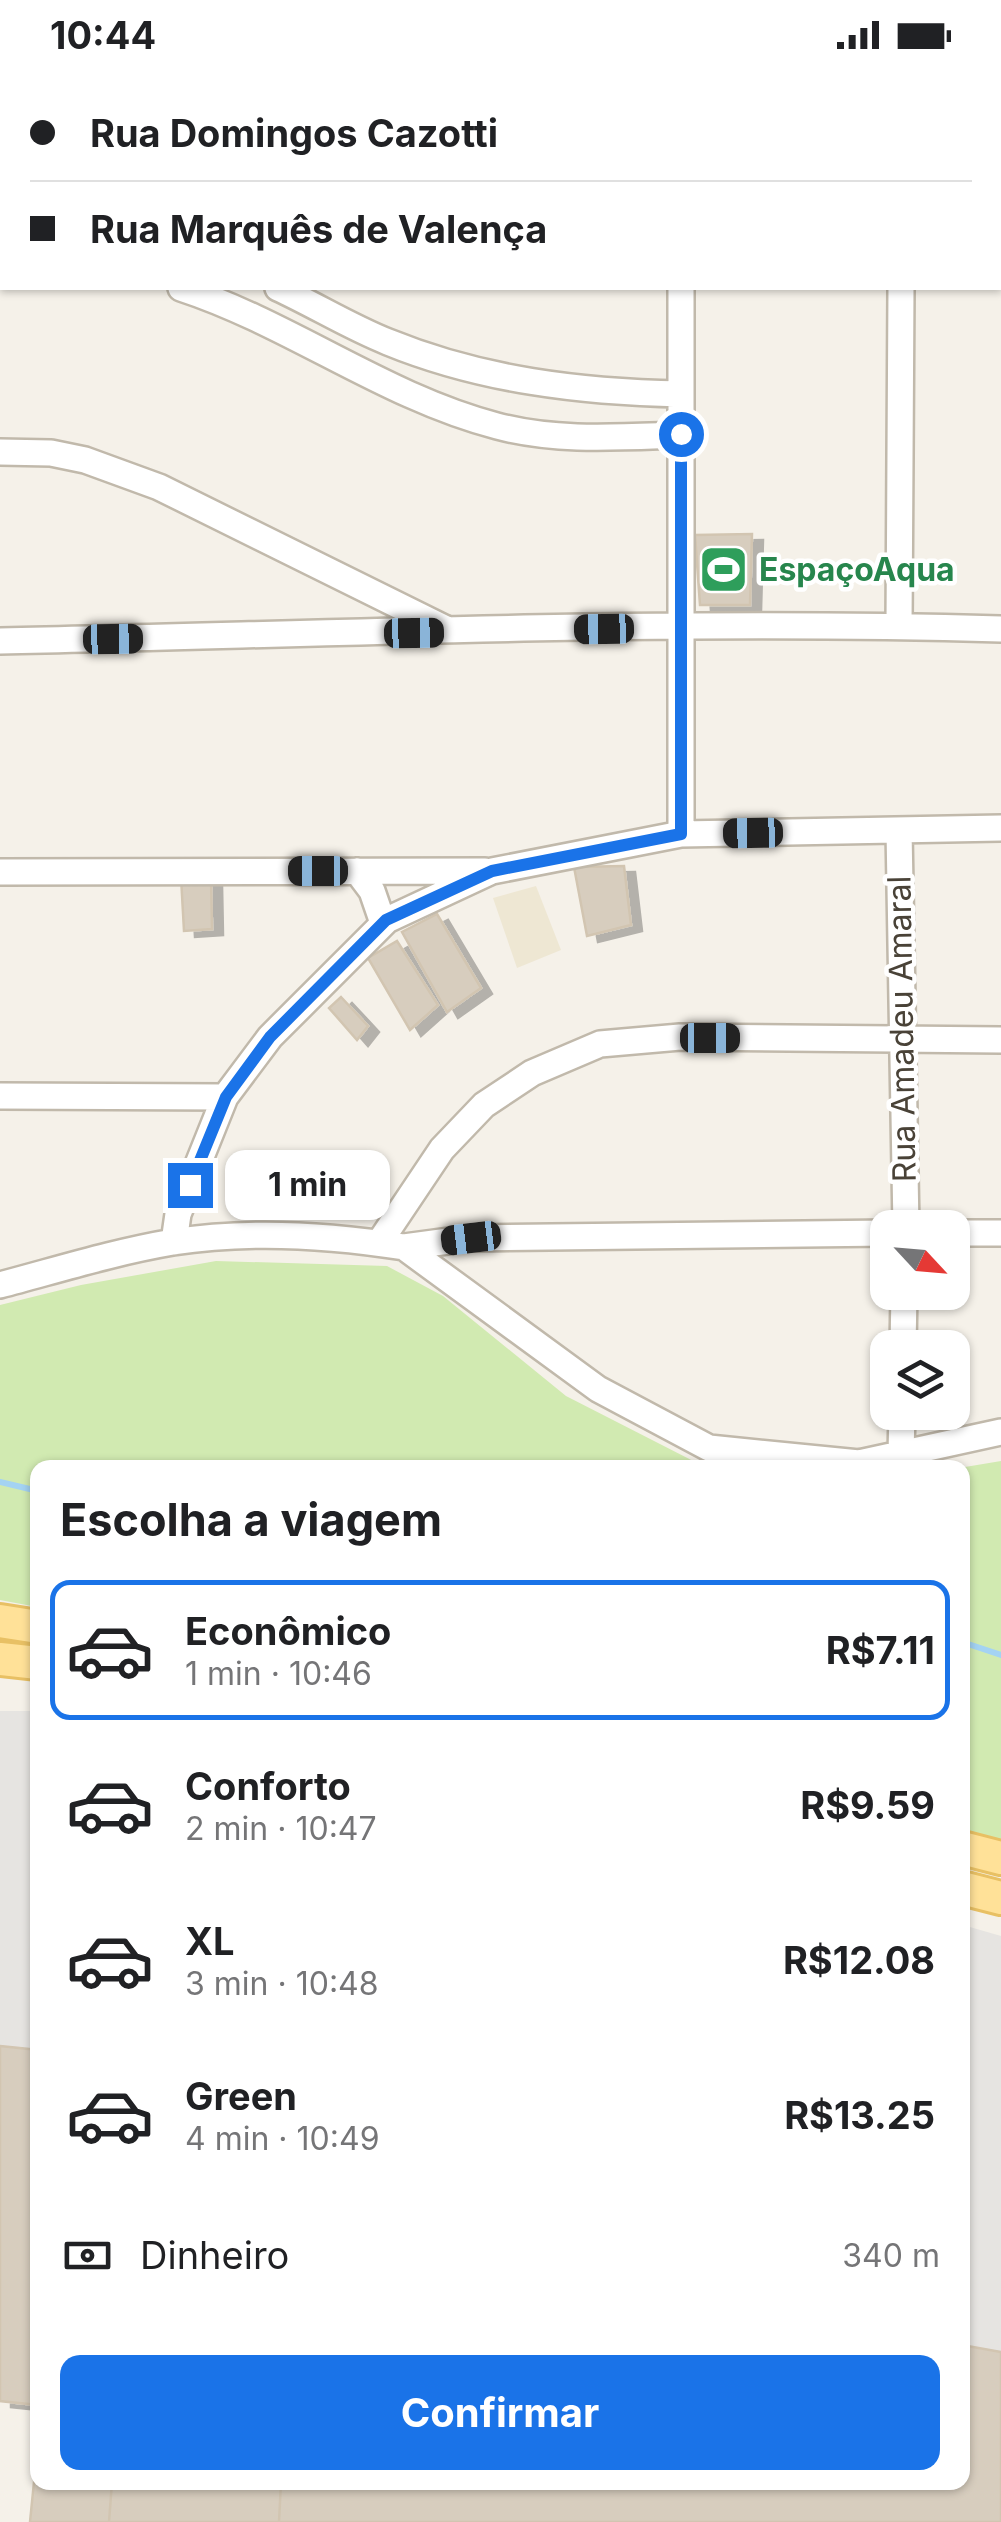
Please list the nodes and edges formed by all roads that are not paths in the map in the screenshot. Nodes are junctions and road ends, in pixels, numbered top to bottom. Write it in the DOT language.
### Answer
graph roads {
  1 [pos="680,290"];
  2 [pos="900,290"];
  3 [pos="210,292"];
  4 [pos="288,292"];
  5 [pos="282,329"];
  6 [pos="680,394"];
  7 [pos="681,434"];
  8 [pos="0,452"];
  9 [pos="899,626"];
  10 [pos="680,627"];
  11 [pos="1001,629"];
  12 [pos="452,632"];
  13 [pos="0,641"];
  14 [pos="1001,828"];
  15 [pos="898,830"];
  16 [pos="681,834"];
  17 [pos="358,871"];
  18 [pos="492,871"];
  19 [pos="0,872"];
  20 [pos="383,923"];
  21 [pos="1001,1040"];
  22 [pos="901,1041"];
  23 [pos="0,1096"];
  24 [pos="226,1097"];
  25 [pos="906,1210"];
  26 [pos="970,1233"];
  27 [pos="1001,1233"];
  28 [pos="870,1234"];
  29 [pos="174,1242"];
  30 [pos="391,1245"];
  31 [pos="0,1285"];
  32 [pos="901,1430"];
  33 [pos="1001,1432"];
  34 [pos="900,1454"];
  35 [pos="829,1460"];
  36 [pos="873,1460"];
  37 [pos="0,1621"];
  38 [pos="30,1626"];
  39 [pos="0,1659"];
  40 [pos="30,1662"];
  41 [pos="970,1850"];
  42 [pos="1001,1858"];
  43 [pos="970,1890"];
  44 [pos="1001,1898"];
  1 -- 6 [label="street"];
  2 -- 9 [label="street"];
  3 -- 5 [label="street"];
  4 -- 5 [label="street"];
  4 -- 6 [label="street"];
  5 -- 7 [label="street"];
  6 -- 7 [label="street"];
  7 -- 10 [label="street"];
  8 -- 12 [label="street"];
  9 -- 10 [label="street"];
  9 -- 11 [label="street"];
  10 -- 12 [label="street"];
  10 -- 16 [label="street"];
  12 -- 13 [label="street"];
  14 -- 15 [label="street"];
  15 -- 16 [label="street"];
  15 -- 22 [label="street, Rua Amadeu Amaral"];
  16 -- 18 [label="street"];
  17 -- 18 [label="street"];
  17 -- 19 [label="street"];
  17 -- 20 [label="street"];
  18 -- 20 [label="street"];
  20 -- 24 [label="street"];
  21 -- 22 [label="street"];
  22 -- 25 [label="street, Rua Amadeu Amaral"];
  22 -- 30 [label="street"];
  23 -- 24 [label="street"];
  24 -- 29 [label="street"];
  26 -- 27 [label="street"];
  28 -- 30 [label="street"];
  29 -- 30 [label="street"];
  29 -- 31 [label="street"];
  30 -- 35 [label="street"];
  32 -- 34 [label="street"];
  33 -- 34 [label="street"];
  34 -- 36 [label="street"];
  37 -- 38 [label="main road"];
  39 -- 40 [label="main road"];
  41 -- 42 [label="main road"];
  43 -- 44 [label="main road"];
}
